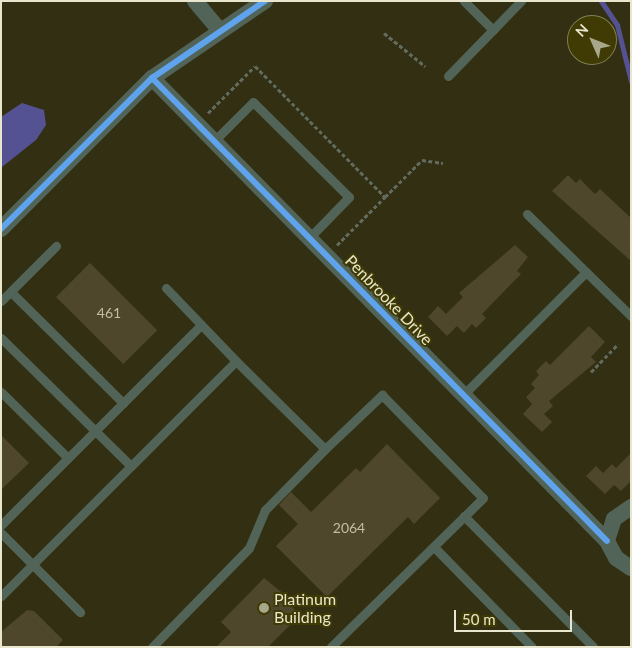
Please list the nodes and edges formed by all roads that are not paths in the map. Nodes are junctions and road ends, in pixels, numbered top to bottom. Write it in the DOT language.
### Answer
graph roads {
  1 [pos="195,1"];
  2 [pos="264,1"];
  3 [pos="464,1"];
  4 [pos="521,1"];
  5 [pos="493,30"];
  6 [pos="220,31"];
  7 [pos="448,76"];
  8 [pos="152,78"];
  9 [pos="214,141"];
  10 [pos="527,214"];
  11 [pos="1,229"];
  12 [pos="309,238"];
  13 [pos="56,246"];
  14 [pos="586,272"];
  15 [pos="166,288"];
  16 [pos="11,292"];
  17 [pos="1,301"];
  18 [pos="631,316"];
  19 [pos="201,326"];
  20 [pos="1,338"];
  21 [pos="236,361"];
  22 [pos="1,392"];
  23 [pos="463,395"];
  24 [pos="123,403"];
  25 [pos="95,430"];
  26 [pos="325,449"];
  27 [pos="68,458"];
  28 [pos="131,466"];
  29 [pos="631,507"];
  30 [pos="464,516"];
  31 [pos="1,525"];
  32 [pos="1,533"];
  33 [pos="607,541"];
  34 [pos="434,547"];
  35 [pos="32,565"];
  36 [pos="631,568"];
  37 [pos="1,596"];
  38 [pos="80,612"];
  39 [pos="152,647"];
  40 [pos="331,647"];
  41 [pos="532,647"];
  42 [pos="593,647"];
  1 -- 6 [label="street"];
  2 -- 6 [label="street"];
  3 -- 5 [label="lane"];
  4 -- 5 [label="lane"];
  5 -- 7 [label="lane"];
  6 -- 8 [label="street"];
  8 -- 9 [label="street, Penbrooke Drive"];
  8 -- 11 [label="street"];
  9 -- 12 [label="street, Penbrooke Drive"];
  9 -- 12 [label="lane"];
  10 -- 14 [label="lane"];
  12 -- 23 [label="street, Penbrooke Drive"];
  13 -- 16 [label="lane"];
  14 -- 18 [label="lane"];
  14 -- 23 [label="lane"];
  15 -- 19 [label="lane"];
  16 -- 17 [label="lane"];
  16 -- 24 [label="lane"];
  19 -- 21 [label="lane"];
  19 -- 24 [label="lane"];
  20 -- 25 [label="lane"];
  21 -- 26 [label="lane"];
  21 -- 28 [label="lane"];
  22 -- 27 [label="lane"];
  23 -- 33 [label="street, Penbrooke Drive"];
  24 -- 25 [label="lane"];
  25 -- 27 [label="lane"];
  25 -- 28 [label="lane"];
  26 -- 30 [label="lane"];
  26 -- 39 [label="lane"];
  27 -- 31 [label="lane"];
  28 -- 35 [label="lane"];
  29 -- 33 [label="street"];
  30 -- 34 [label="lane"];
  30 -- 42 [label="lane"];
  32 -- 35 [label="lane"];
  33 -- 36 [label="street, Penbrooke Drive"];
  34 -- 40 [label="lane"];
  34 -- 41 [label="lane"];
  35 -- 37 [label="lane"];
  35 -- 38 [label="lane"];
}
